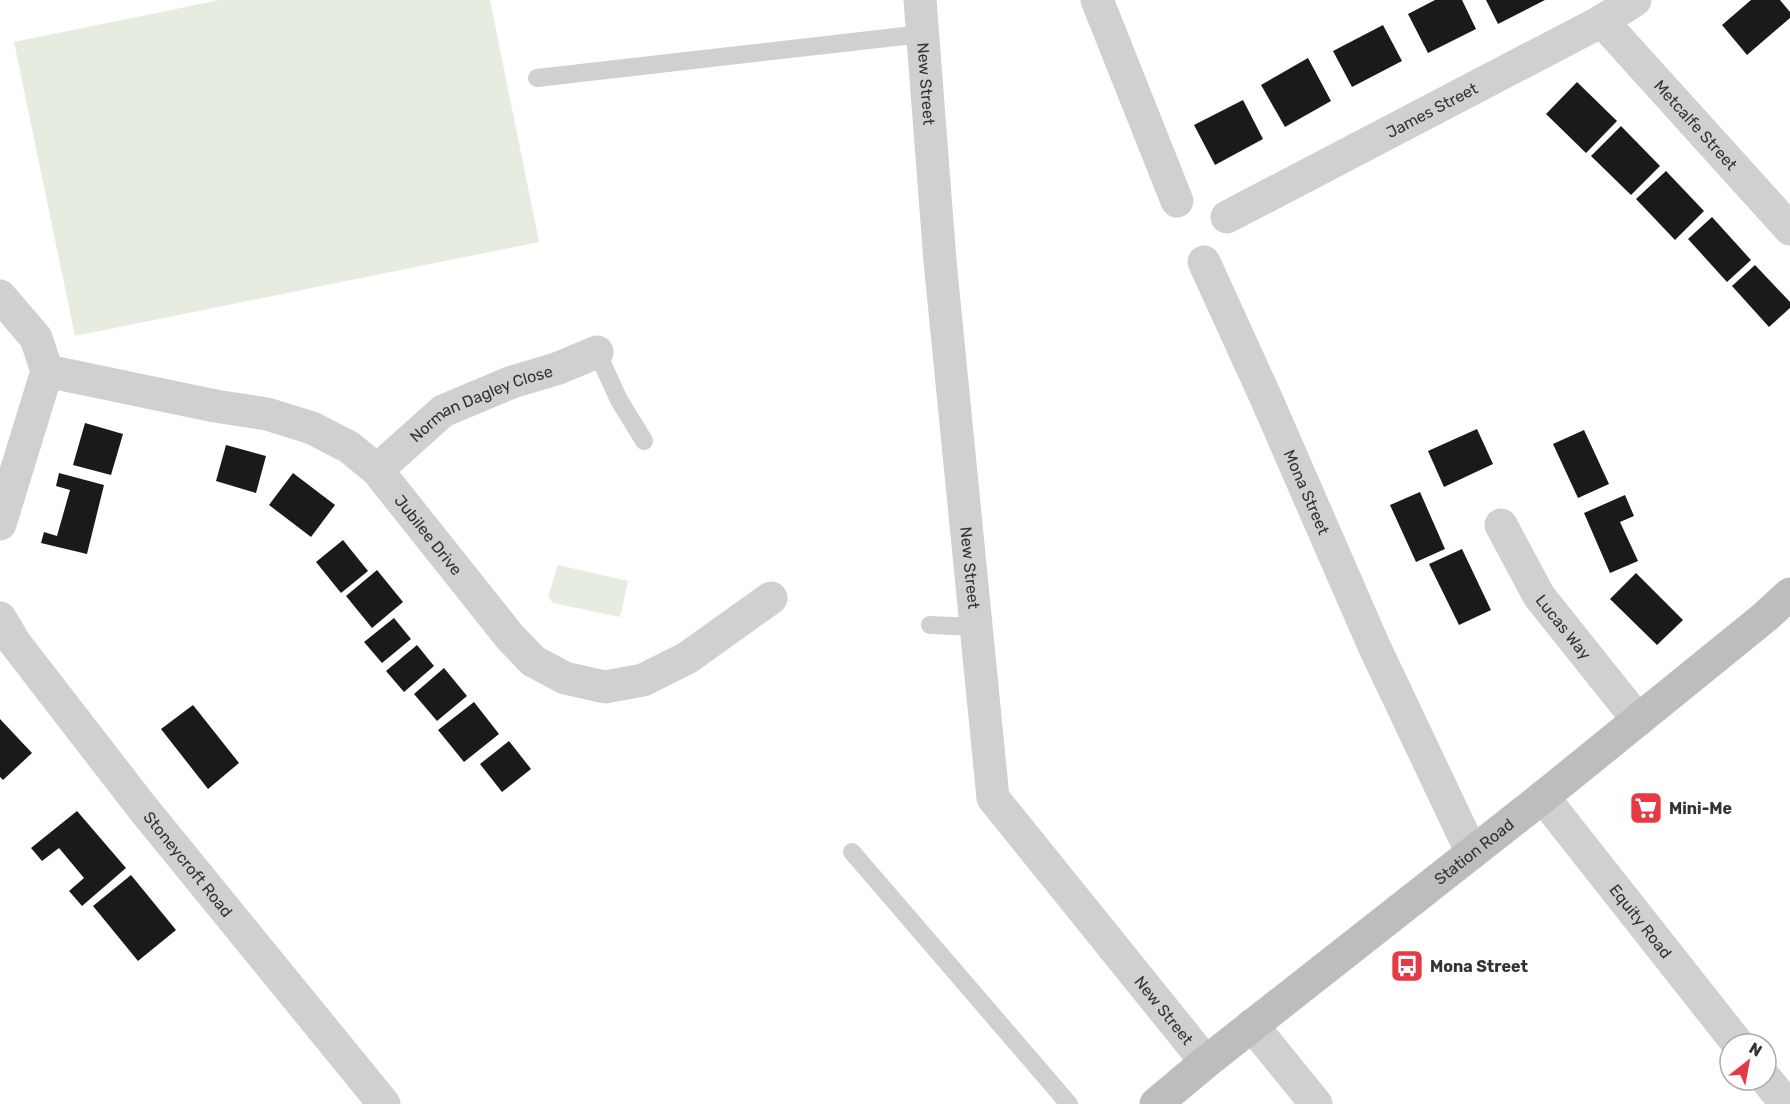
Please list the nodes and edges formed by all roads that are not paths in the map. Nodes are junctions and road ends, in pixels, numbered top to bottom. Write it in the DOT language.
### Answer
graph roads {
  1 [pos="920,0"];
  2 [pos="1097,0"];
  3 [pos="1635,0"];
  4 [pos="1602,21"];
  5 [pos="922,34"];
  6 [pos="537,78"];
  7 [pos="1177,201"];
  8 [pos="1227,217"];
  9 [pos="1790,229"];
  10 [pos="1204,262"];
  11 [pos="0,296"];
  12 [pos="597,352"];
  13 [pos="47,371"];
  14 [pos="644,441"];
  15 [pos="377,470"];
  16 [pos="0,524"];
  17 [pos="1501,525"];
  18 [pos="1790,594"];
  19 [pos="771,598"];
  20 [pos="0,618"];
  21 [pos="930,626"];
  22 [pos="976,627"];
  23 [pos="1638,720"];
  24 [pos="1543,798"];
  25 [pos="852,852"];
  26 [pos="1472,853"];
  27 [pos="1252,1025"];
  28 [pos="1728,1032"];
  29 [pos="1206,1062"];
  30 [pos="1776,1092"];
  31 [pos="369,1099"];
  32 [pos="1069,1104"];
  33 [pos="1156,1104"];
  34 [pos="1316,1104"];
  35 [pos="1786,1104"];
  1 -- 5 [label="street, New Street"];
  2 -- 7 [label="street"];
  3 -- 4 [label="street, James Street"];
  4 -- 8 [label="street, James Street"];
  4 -- 9 [label="street, Metcalfe Street"];
  5 -- 6 [label="lane"];
  5 -- 22 [label="street, New Street"];
  10 -- 26 [label="street, Mona Street"];
  11 -- 13 [label="street"];
  12 -- 14 [label="lane"];
  12 -- 15 [label="street, Norman Dagley Close"];
  13 -- 15 [label="street, Jubilee Drive"];
  13 -- 16 [label="street"];
  15 -- 19 [label="street, Jubilee Drive"];
  17 -- 23 [label="street, Lucas Way"];
  18 -- 23 [label="street, Station Road"];
  20 -- 31 [label="street, Stoneycroft Road"];
  21 -- 22 [label="lane"];
  22 -- 29 [label="street, New Street"];
  23 -- 24 [label="street, Station Road"];
  24 -- 26 [label="street, Station Road"];
  24 -- 28 [label="street, Equity Road"];
  25 -- 32 [label="lane"];
  26 -- 27 [label="street, Station Road"];
  27 -- 29 [label="street, Station Road"];
  27 -- 34 [label="street"];
  29 -- 33 [label="street, Station Road"];
  30 -- 35 [label="street"];
}
